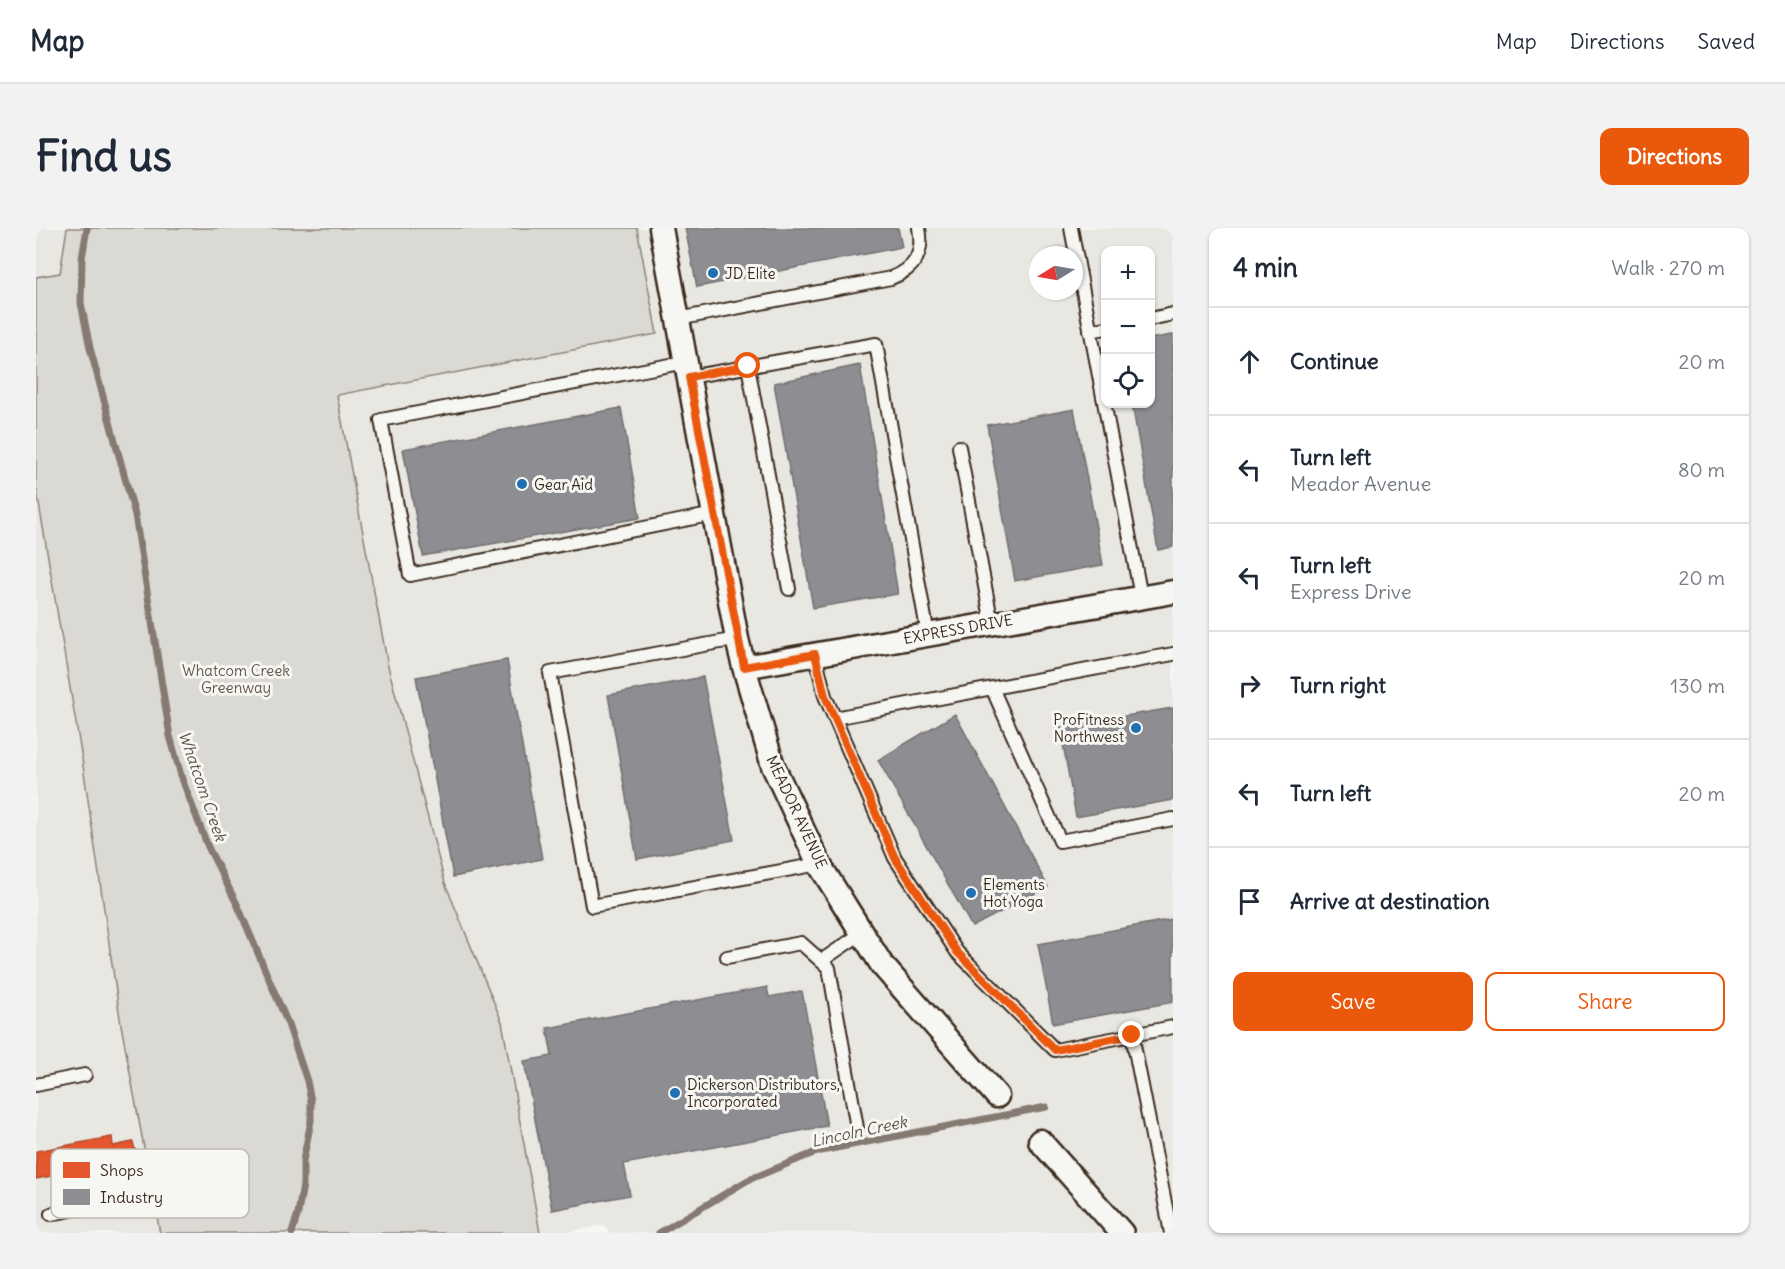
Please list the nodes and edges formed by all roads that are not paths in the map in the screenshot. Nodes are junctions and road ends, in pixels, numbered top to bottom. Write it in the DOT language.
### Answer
graph roads {
  1 [pos="661,228"];
  2 [pos="919,228"];
  3 [pos="1071,228"];
  4 [pos="1173,314"];
  5 [pos="1155,318"];
  6 [pos="678,319"];
  7 [pos="1101,329"];
  8 [pos="1090,331"];
  9 [pos="748,366"];
  10 [pos="687,369"];
  11 [pos="959,447"];
  12 [pos="714,514"];
  13 [pos="789,590"];
  14 [pos="1173,592"];
  15 [pos="1141,597"];
  16 [pos="992,624"];
  17 [pos="928,635"];
  18 [pos="737,639"];
  19 [pos="815,654"];
  20 [pos="1173,654"];
  21 [pos="744,667"];
  22 [pos="992,688"];
  23 [pos="834,718"];
  24 [pos="1173,819"];
  25 [pos="819,864"];
  26 [pos="862,933"];
  27 [pos="727,957"];
  28 [pos="821,961"];
  29 [pos="1173,1027"];
  30 [pos="1132,1035"];
  31 [pos="85,1075"];
  32 [pos="36,1085"];
  33 [pos="997,1096"];
  34 [pos="857,1128"];
  35 [pos="1040,1141"];
  36 [pos="1122,1233"];
  37 [pos="1171,1233"];
  1 -- 6 [label="street, MEADOR AVENUE"];
  2 -- 6 [label="lane"];
  3 -- 8 [label="lane"];
  4 -- 5 [label="lane"];
  6 -- 10 [label="street, MEADOR AVENUE"];
  7 -- 8 [label="lane"];
  8 -- 15 [label="lane"];
  9 -- 10 [label="lane"];
  9 -- 13 [label="lane"];
  9 -- 17 [label="lane"];
  10 -- 12 [label="street, MEADOR AVENUE"];
  10 -- 12 [label="lane"];
  11 -- 16 [label="lane"];
  12 -- 18 [label="street, MEADOR AVENUE"];
  14 -- 15 [label="street, EXPRESS DRIVE"];
  15 -- 16 [label="street, EXPRESS DRIVE"];
  16 -- 17 [label="street, EXPRESS DRIVE"];
  17 -- 19 [label="street, EXPRESS DRIVE"];
  18 -- 21 [label="street, MEADOR AVENUE"];
  18 -- 25 [label="lane"];
  19 -- 21 [label="street, EXPRESS DRIVE"];
  19 -- 23 [label="lane"];
  20 -- 22 [label="lane"];
  21 -- 25 [label="street, MEADOR AVENUE"];
  22 -- 23 [label="lane"];
  22 -- 24 [label="lane"];
  23 -- 30 [label="lane"];
  25 -- 26 [label="street, MEADOR AVENUE"];
  26 -- 28 [label="lane"];
  26 -- 33 [label="street, MEADOR AVENUE"];
  27 -- 28 [label="lane"];
  28 -- 34 [label="lane"];
  29 -- 30 [label="lane"];
  30 -- 37 [label="lane"];
  31 -- 32 [label="lane"];
  35 -- 36 [label="street"];
}
